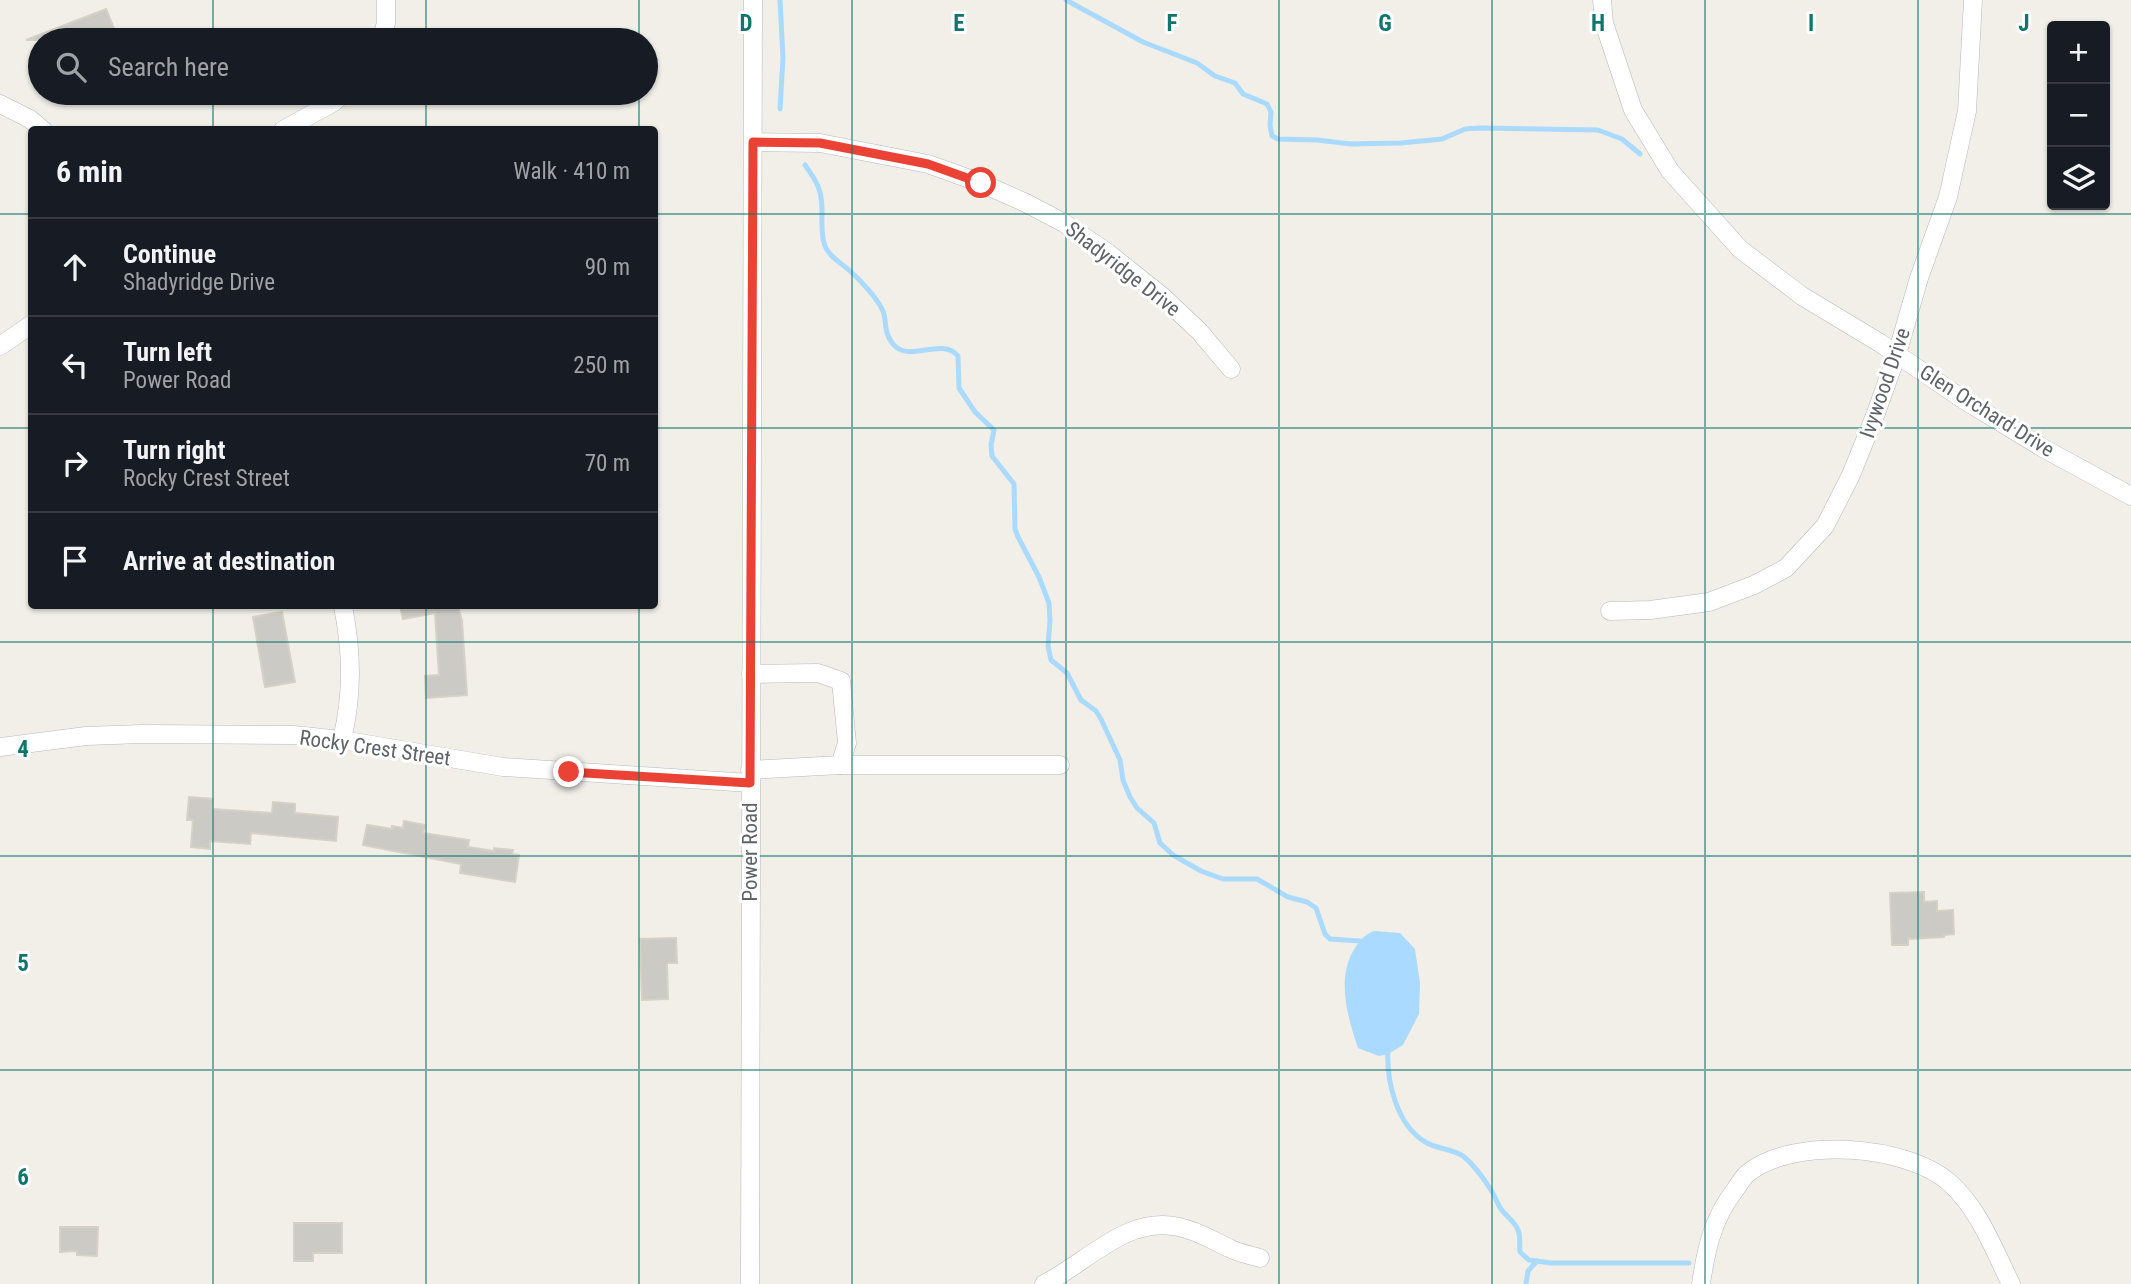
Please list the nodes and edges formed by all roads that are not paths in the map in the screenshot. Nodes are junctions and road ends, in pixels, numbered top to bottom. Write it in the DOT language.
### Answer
graph roads {
  1 [pos="386,0"];
  2 [pos="753,0"];
  3 [pos="1602,0"];
  4 [pos="1973,0"];
  5 [pos="385,28"];
  6 [pos="0,104"];
  7 [pos="329,105"];
  8 [pos="38,126"];
  9 [pos="290,126"];
  10 [pos="753,142"];
  11 [pos="28,327"];
  12 [pos="0,346"];
  13 [pos="1897,354"];
  14 [pos="1231,369"];
  15 [pos="2131,496"];
  16 [pos="343,609"];
  17 [pos="1610,611"];
  18 [pos="751,674"];
  19 [pos="342,740"];
  20 [pos="0,747"];
  21 [pos="840,765"];
  22 [pos="1060,765"];
  23 [pos="750,776"];
  24 [pos="1260,1258"];
  25 [pos="750,1284"];
  26 [pos="1044,1284"];
  27 [pos="1701,1284"];
  28 [pos="2011,1284"];
  1 -- 5 [label="street"];
  2 -- 10 [label="street, Power Road"];
  3 -- 13 [label="street, Glen Orchard Drive"];
  4 -- 13 [label="street, Ivywood Drive"];
  6 -- 8 [label="street"];
  7 -- 9 [label="street"];
  10 -- 14 [label="street, Shadyridge Drive"];
  10 -- 18 [label="street, Power Road"];
  11 -- 12 [label="street"];
  13 -- 15 [label="street, Glen Orchard Drive"];
  13 -- 17 [label="street, Ivywood Drive"];
  16 -- 19 [label="street"];
  18 -- 21 [label="street"];
  18 -- 23 [label="street, Power Road"];
  19 -- 20 [label="street, Rocky Crest Street"];
  19 -- 23 [label="street, Rocky Crest Street"];
  21 -- 22 [label="street, Rocky Crest Street"];
  21 -- 23 [label="street, Rocky Crest Street"];
  23 -- 25 [label="street, Power Road"];
  24 -- 26 [label="street"];
  27 -- 28 [label="street"];
}
